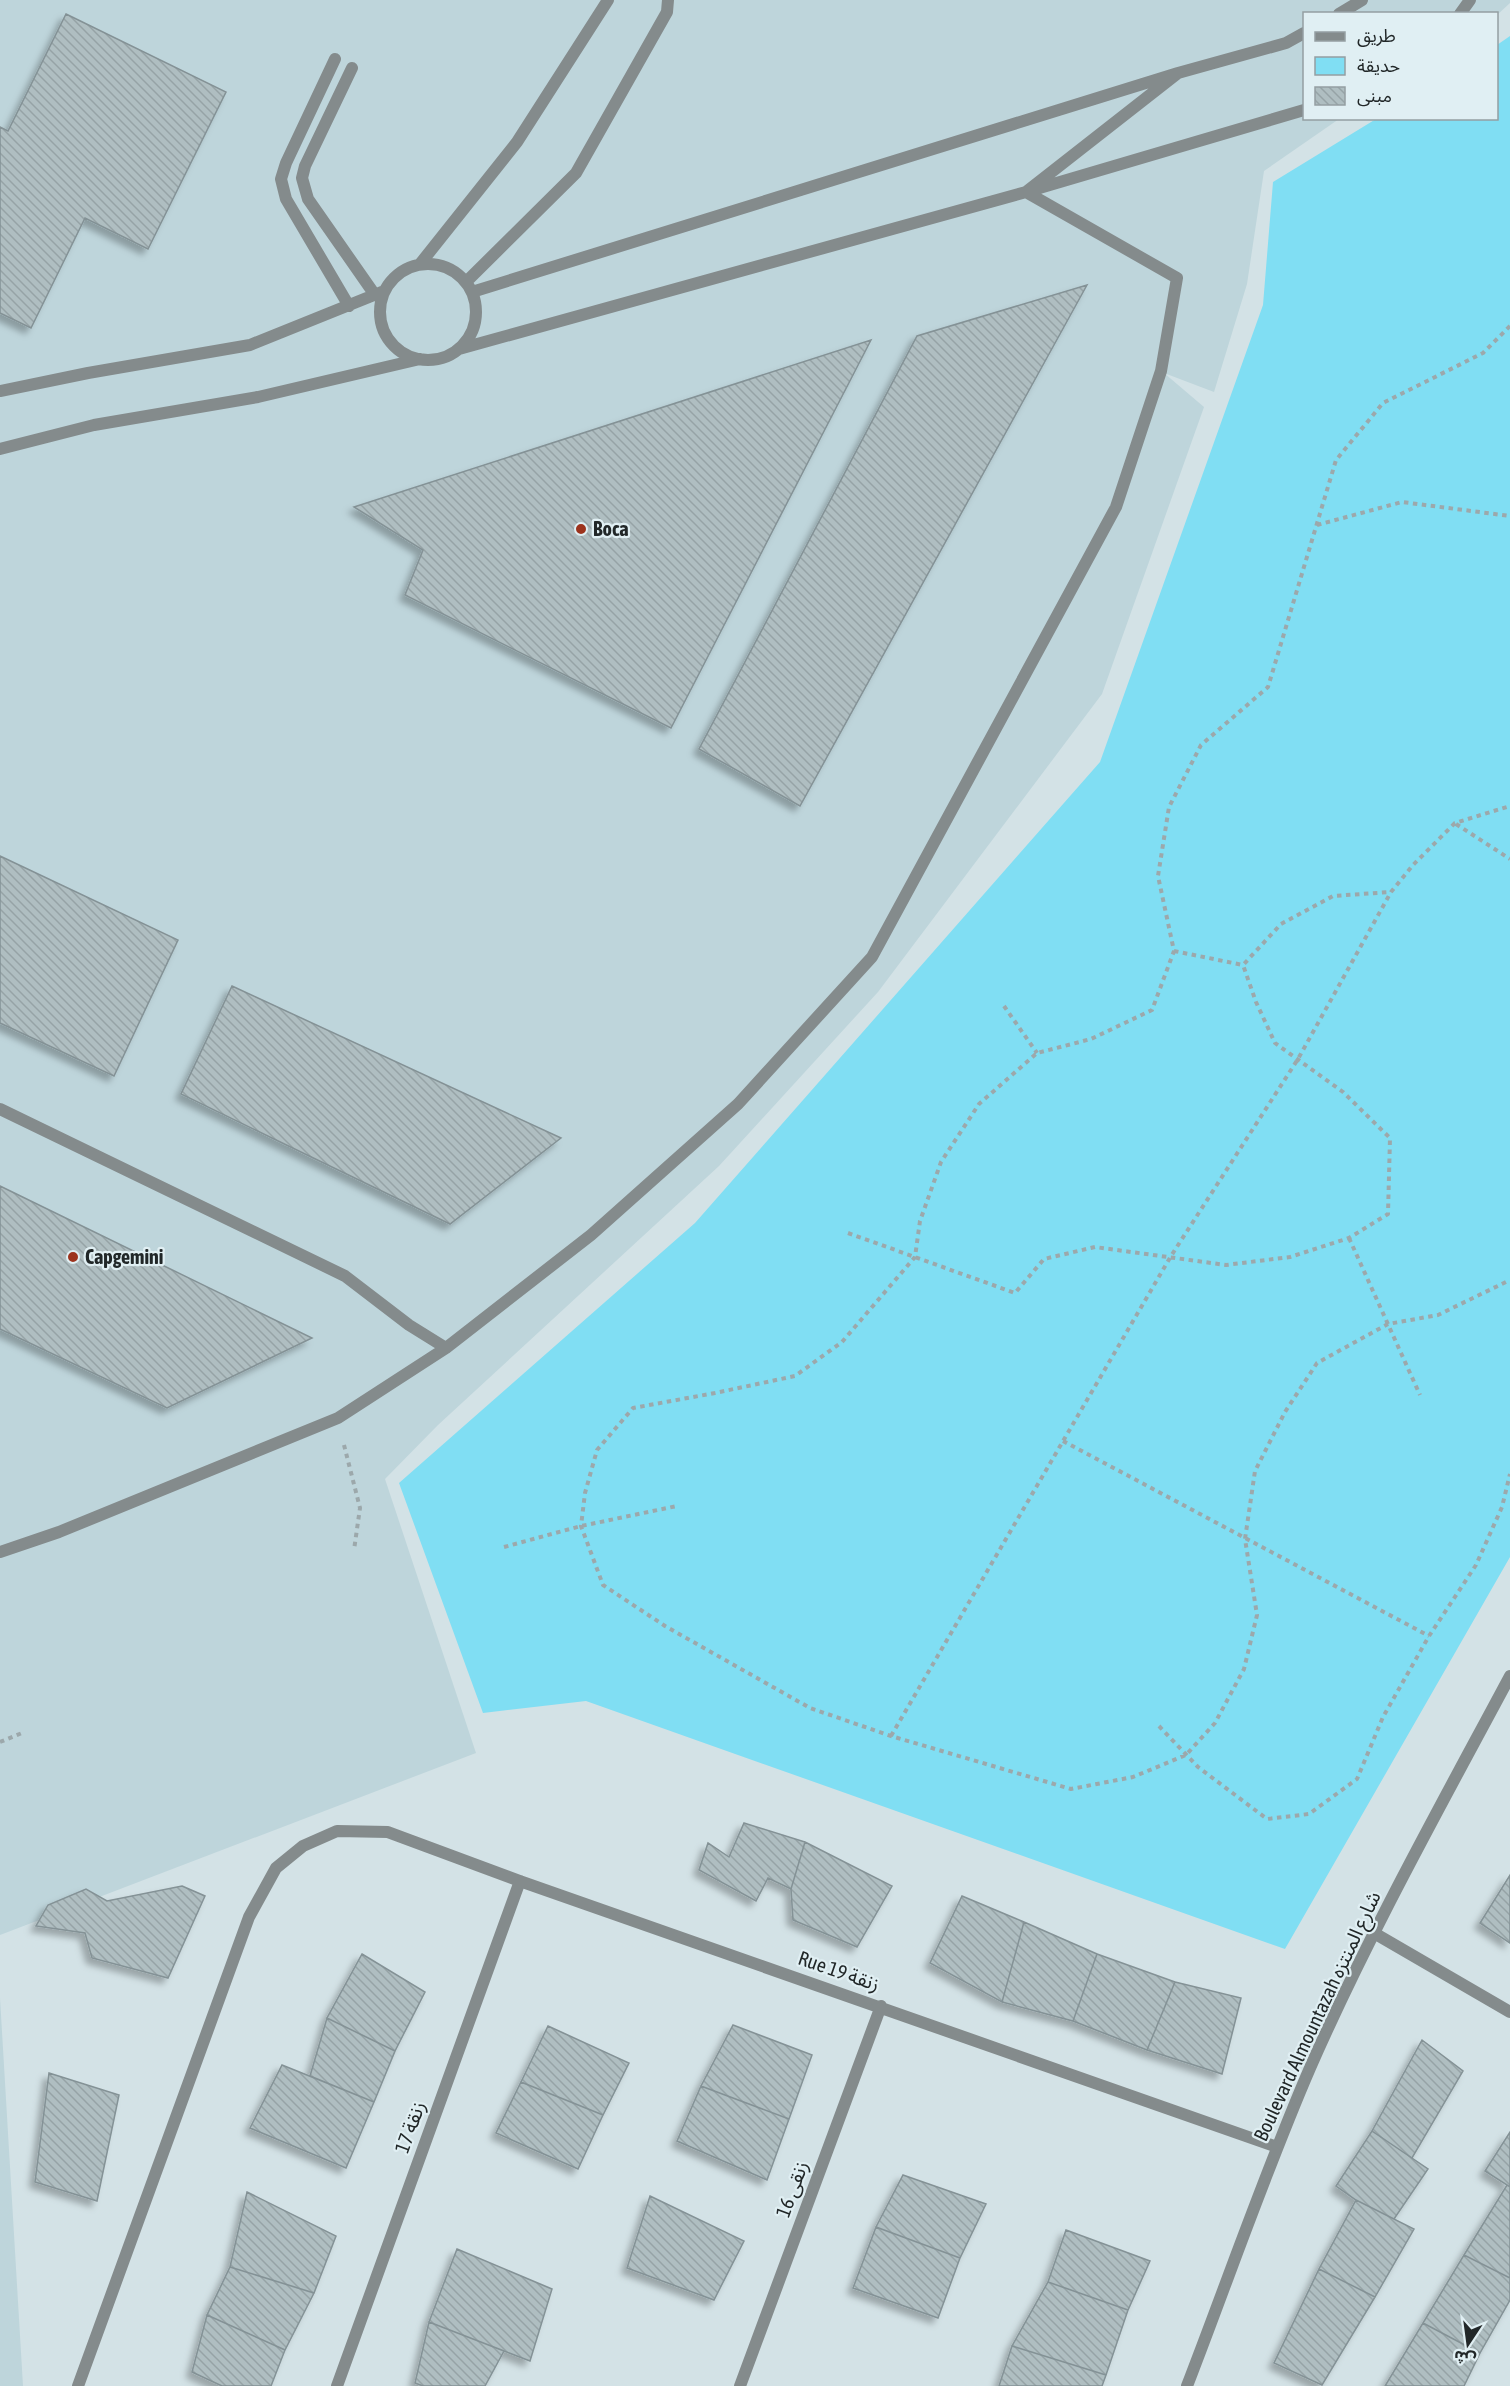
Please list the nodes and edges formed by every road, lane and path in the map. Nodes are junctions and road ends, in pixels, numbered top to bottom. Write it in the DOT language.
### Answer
graph roads {
  1 [pos="608,0"];
  2 [pos="668,0"];
  3 [pos="1362,0"];
  4 [pos="1342,12"];
  5 [pos="1303,34"];
  6 [pos="335,59"];
  7 [pos="351,68"];
  8 [pos="1178,73"];
  9 [pos="1303,111"];
  10 [pos="1026,192"];
  11 [pos="420,264"];
  12 [pos="469,287"];
  13 [pos="379,293"];
  14 [pos="349,306"];
  15 [pos="1510,326"];
  16 [pos="459,349"];
  17 [pos="420,359"];
  18 [pos="0,391"];
  19 [pos="0,449"];
  20 [pos="1510,516"];
  21 [pos="1316,525"];
  22 [pos="1510,806"];
  23 [pos="1455,823"];
  24 [pos="1510,859"];
  25 [pos="1391,892"];
  26 [pos="1174,951"];
  27 [pos="1243,965"];
  28 [pos="1004,1006"];
  29 [pos="1036,1053"];
  30 [pos="1298,1059"];
  31 [pos="0,1109"];
  32 [pos="848,1233"];
  33 [pos="1349,1238"];
  34 [pos="1171,1256"];
  35 [pos="915,1257"];
  36 [pos="1510,1280"];
  37 [pos="1388,1324"];
  38 [pos="446,1348"];
  39 [pos="1420,1395"];
  40 [pos="338,1418"];
  41 [pos="1063,1441"];
  42 [pos="1510,1474"];
  43 [pos="677,1506"];
  44 [pos="580,1526"];
  45 [pos="1245,1539"];
  46 [pos="504,1546"];
  47 [pos="354,1550"];
  48 [pos="0,1552"];
  49 [pos="1429,1636"];
  50 [pos="1510,1676"];
  51 [pos="1159,1726"];
  52 [pos="22,1733"];
  53 [pos="891,1736"];
  54 [pos="0,1742"];
  55 [pos="1186,1755"];
  56 [pos="520,1881"];
  57 [pos="1374,1933"];
  58 [pos="881,2006"];
  59 [pos="1510,2012"];
  60 [pos="1278,2147"];
  61 [pos="78,2386"];
  62 [pos="337,2386"];
  63 [pos="740,2386"];
  64 [pos="1187,2386"];
  1 -- 11 [label="street"];
  2 -- 12 [label="street"];
  3 -- 4 [label="street"];
  5 -- 8 [label="street"];
  6 -- 14 [label="street"];
  7 -- 13 [label="street"];
  8 -- 10 [label="street"];
  8 -- 12 [label="street"];
  9 -- 10 [label="street"];
  10 -- 16 [label="street"];
  10 -- 38 [label="street"];
  11 -- 12 [label="street"];
  11 -- 13 [label="street"];
  12 -- 16 [label="street"];
  13 -- 14 [label="street"];
  13 -- 17 [label="street"];
  14 -- 18 [label="street"];
  15 -- 21 [label="path"];
  16 -- 17 [label="street"];
  17 -- 19 [label="street"];
  20 -- 21 [label="path"];
  21 -- 26 [label="path"];
  22 -- 23 [label="path"];
  23 -- 24 [label="path"];
  23 -- 25 [label="path"];
  25 -- 27 [label="path"];
  25 -- 30 [label="path"];
  26 -- 27 [label="path"];
  26 -- 29 [label="path"];
  27 -- 30 [label="path"];
  28 -- 29 [label="path"];
  29 -- 35 [label="path"];
  30 -- 33 [label="path"];
  30 -- 34 [label="path"];
  31 -- 38 [label="street"];
  32 -- 35 [label="path"];
  33 -- 34 [label="path"];
  33 -- 37 [label="path"];
  34 -- 35 [label="path"];
  34 -- 41 [label="path"];
  35 -- 44 [label="path"];
  36 -- 37 [label="path"];
  37 -- 39 [label="path"];
  37 -- 45 [label="path"];
  38 -- 40 [label="street"];
  40 -- 47 [label="path"];
  40 -- 48 [label="street"];
  41 -- 45 [label="path"];
  41 -- 53 [label="path"];
  42 -- 49 [label="path"];
  43 -- 44 [label="path"];
  44 -- 46 [label="path"];
  44 -- 53 [label="path"];
  45 -- 49 [label="path"];
  45 -- 55 [label="path"];
  49 -- 55 [label="path"];
  50 -- 57 [label="street, Boulevard Almountazah شارع المنتزه"];
  51 -- 55 [label="path"];
  52 -- 54 [label="path"];
  53 -- 55 [label="path"];
  56 -- 58 [label="street, Rue 19 زنقة"];
  56 -- 61 [label="street, Rue 19 زنقة"];
  56 -- 62 [label="street, زنقة 17"];
  57 -- 59 [label="street"];
  57 -- 60 [label="street, Boulevard Almountazah شارع المنتزه"];
  58 -- 60 [label="street, Rue 19 زنقة"];
  58 -- 63 [label="street, زنقى 16"];
  60 -- 64 [label="street, Boulevard Almountazah شارع المنتزه"];
}
